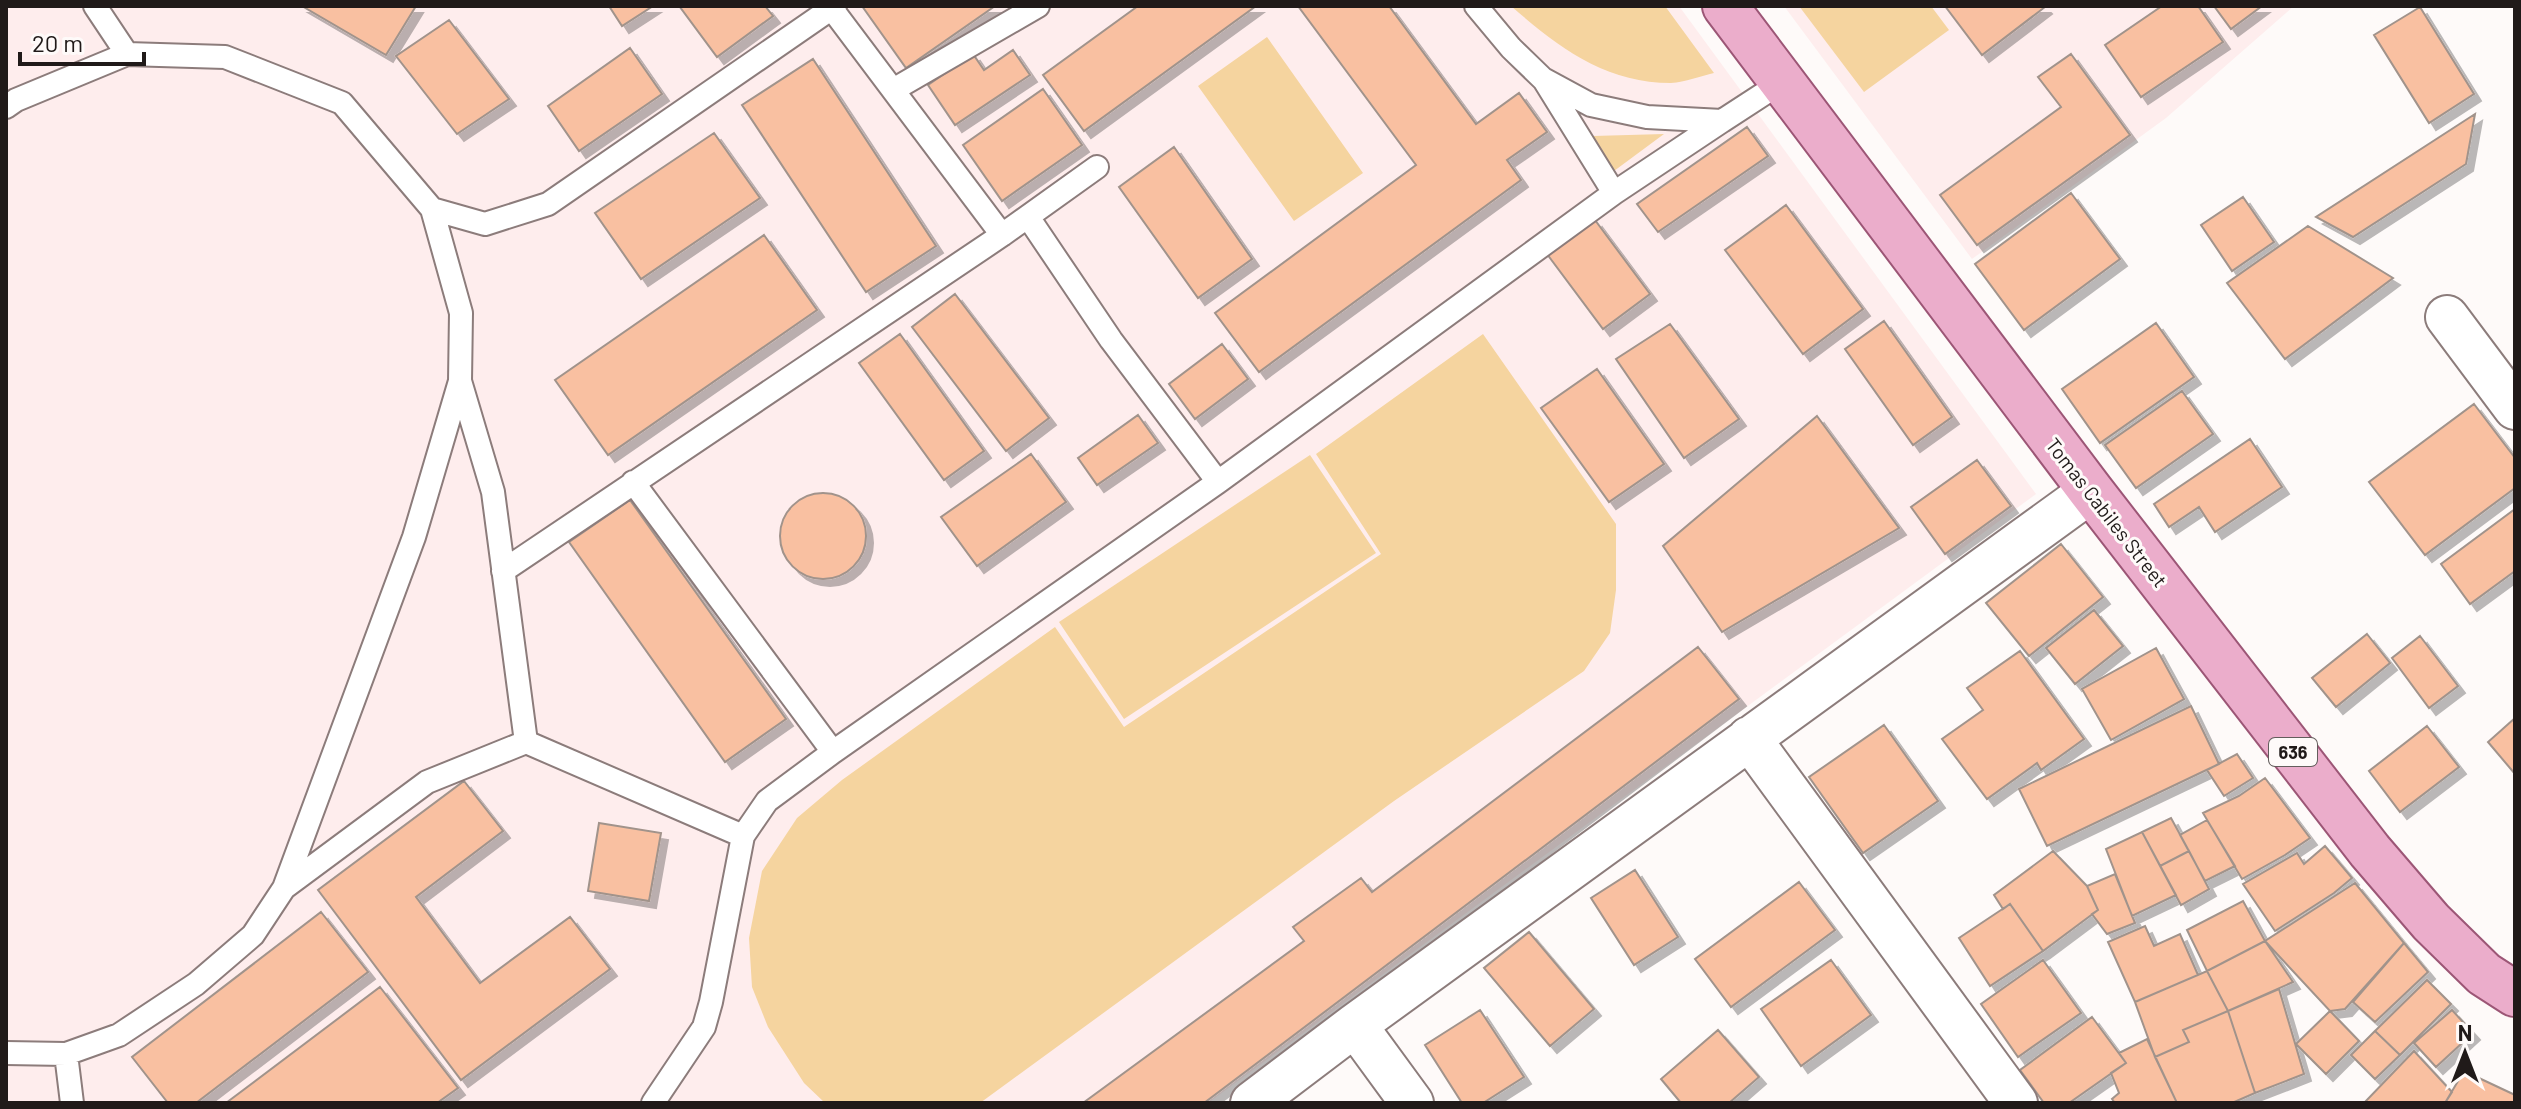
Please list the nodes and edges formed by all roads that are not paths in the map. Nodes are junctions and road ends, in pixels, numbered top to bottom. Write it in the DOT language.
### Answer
graph roads {
  1 [pos="95,6"];
  2 [pos="1038,6"];
  3 [pos="1476,6"];
  4 [pos="1725,6"];
  5 [pos="833,7"];
  6 [pos="127,54"];
  7 [pos="1543,79"];
  8 [pos="1782,82"];
  9 [pos="893,90"];
  10 [pos="6,107"];
  11 [pos="1722,121"];
  12 [pos="1097,167"];
  13 [pos="1614,193"];
  14 [pos="432,209"];
  15 [pos="1028,217"];
  16 [pos="1002,235"];
  17 [pos="2447,317"];
  18 [pos="460,381"];
  19 [pos="2515,408"];
  20 [pos="633,482"];
  21 [pos="1218,482"];
  22 [pos="2091,491"];
  23 [pos="503,571"];
  24 [pos="1749,738"];
  25 [pos="526,742"];
  26 [pos="833,752"];
  27 [pos="743,836"];
  28 [pos="284,888"];
  29 [pos="2515,994"];
  30 [pos="1355,1025"];
  31 [pos="6,1053"];
  32 [pos="66,1054"];
  33 [pos="72,1103"];
  34 [pos="653,1103"];
  35 [pos="1252,1103"];
  36 [pos="1412,1103"];
  37 [pos="2016,1103"];
  1 -- 6 [label="lane"];
  2 -- 9 [label="lane"];
  3 -- 7 [label="lane"];
  4 -- 8 [label="main road, Tomas Cabiles Street / 636"];
  5 -- 9 [label="lane"];
  5 -- 14 [label="lane"];
  6 -- 10 [label="lane"];
  6 -- 14 [label="lane"];
  7 -- 11 [label="lane"];
  7 -- 13 [label="lane"];
  8 -- 11 [label="lane"];
  8 -- 22 [label="main road, Tomas Cabiles Street / 636"];
  9 -- 16 [label="lane"];
  11 -- 13 [label="lane"];
  12 -- 15 [label="lane"];
  13 -- 21 [label="lane"];
  14 -- 18 [label="lane"];
  15 -- 16 [label="lane"];
  15 -- 21 [label="lane"];
  16 -- 20 [label="lane"];
  17 -- 19 [label="street"];
  18 -- 23 [label="lane"];
  18 -- 28 [label="lane"];
  20 -- 23 [label="lane"];
  20 -- 26 [label="lane"];
  21 -- 26 [label="lane"];
  22 -- 24 [label="street"];
  22 -- 29 [label="main road, Tomas Cabiles Street / 636"];
  23 -- 25 [label="lane"];
  24 -- 30 [label="street"];
  24 -- 37 [label="street"];
  25 -- 27 [label="lane"];
  25 -- 28 [label="lane"];
  26 -- 27 [label="lane"];
  27 -- 34 [label="lane"];
  28 -- 32 [label="lane"];
  30 -- 35 [label="street"];
  30 -- 36 [label="street"];
  31 -- 32 [label="lane"];
  32 -- 33 [label="lane"];
}
